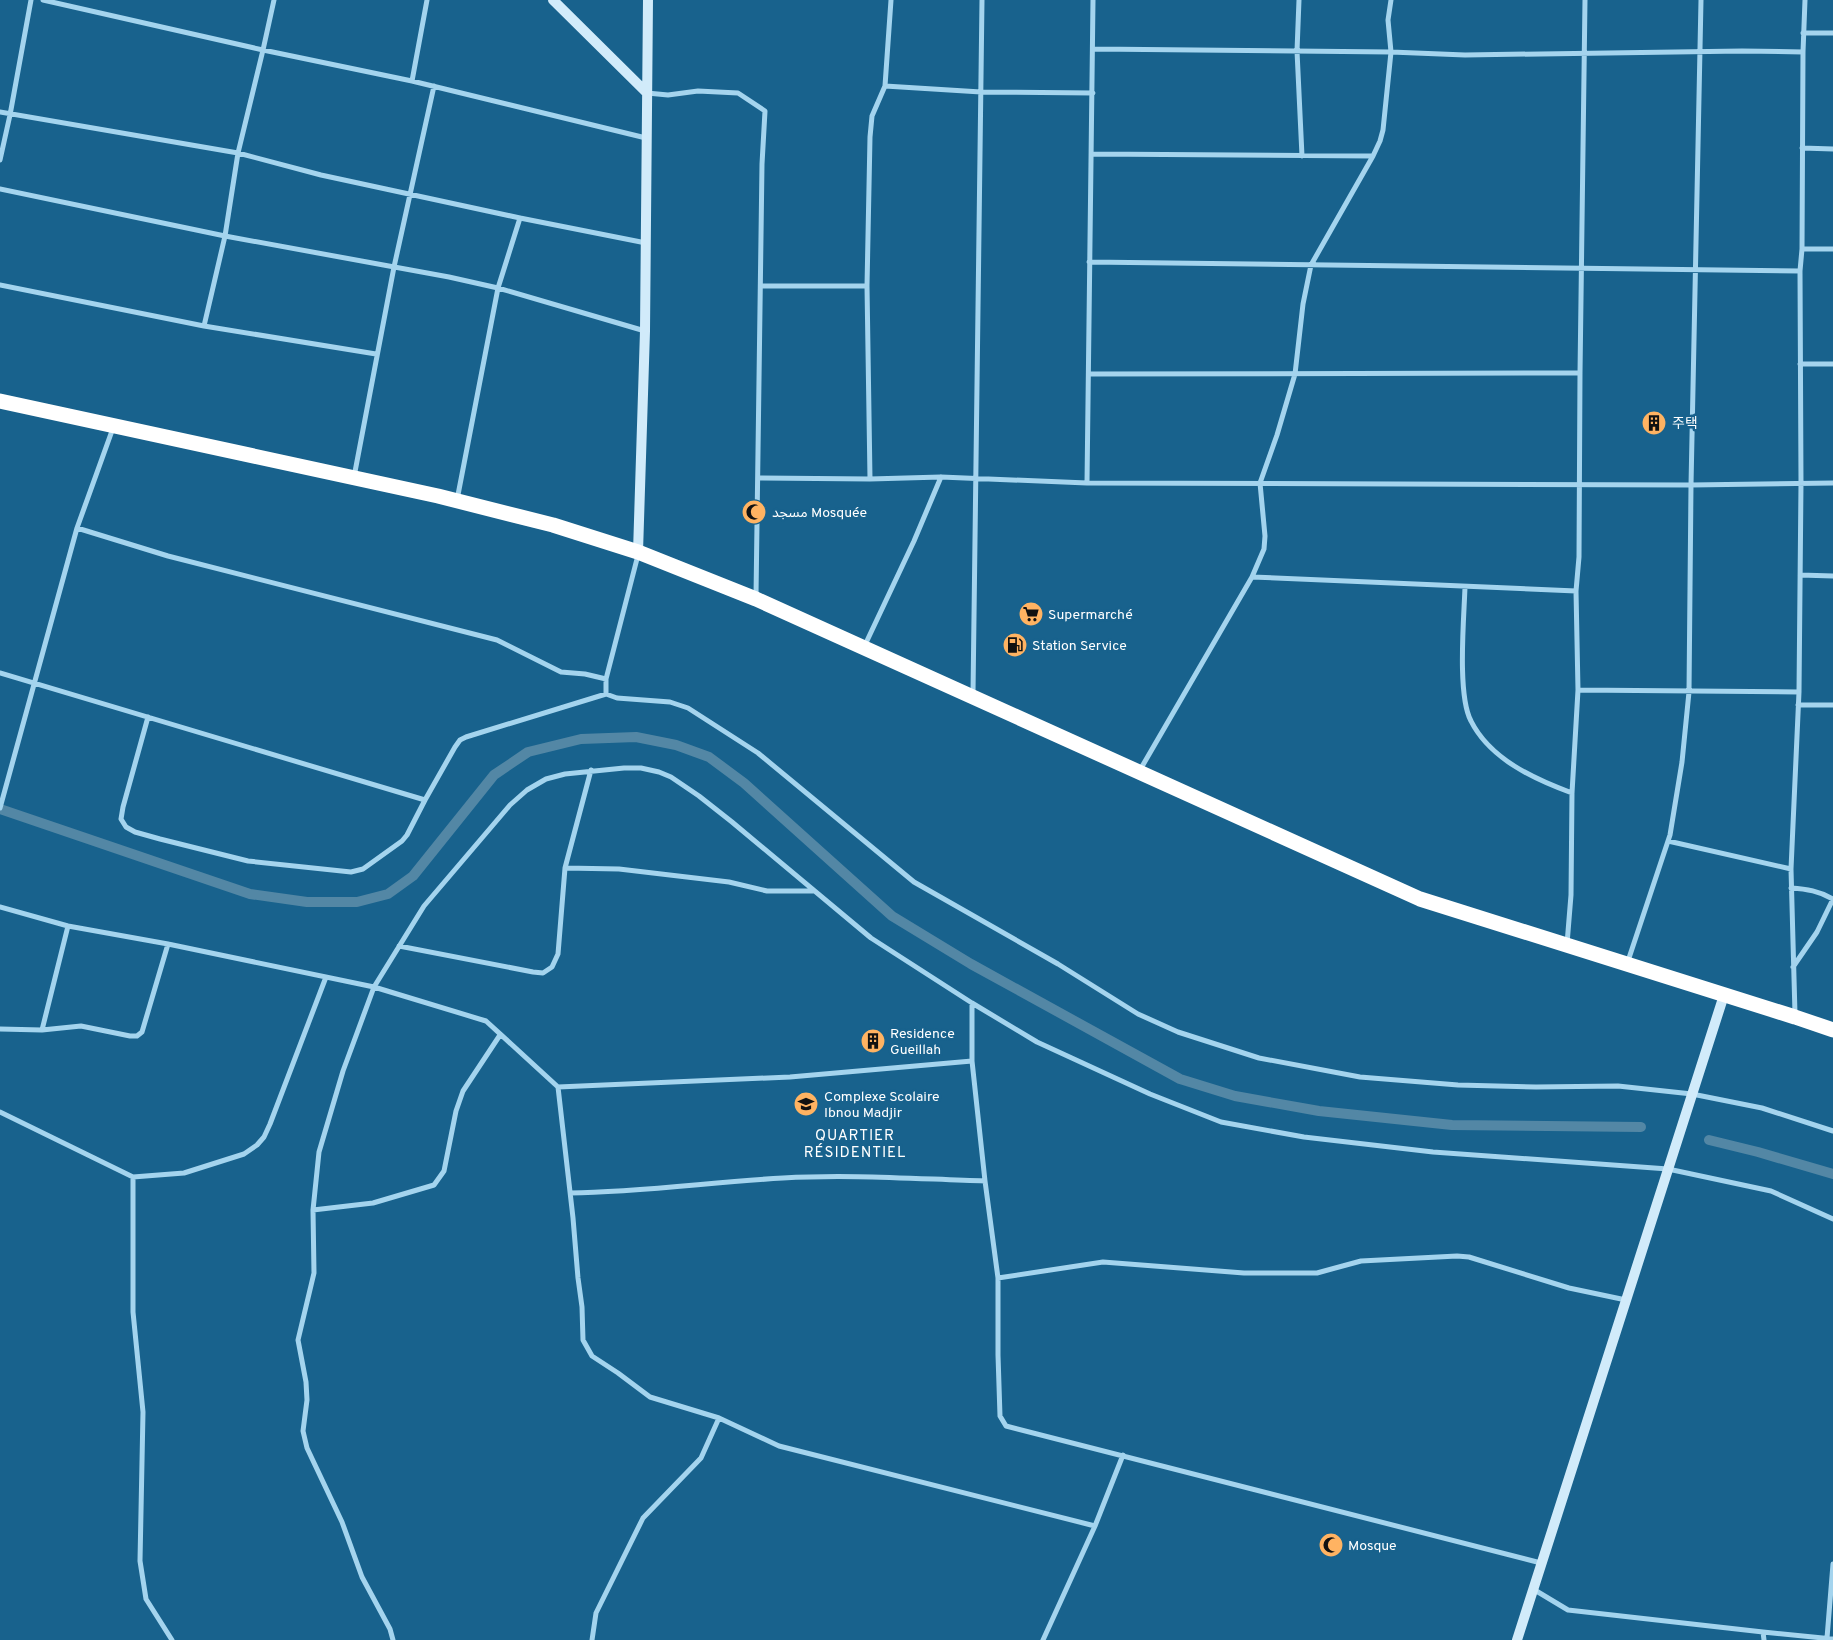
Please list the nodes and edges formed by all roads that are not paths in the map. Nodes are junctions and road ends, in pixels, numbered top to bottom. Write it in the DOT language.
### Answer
graph roads {
  1 [pos="31,0"];
  2 [pos="43,0"];
  3 [pos="274,0"];
  4 [pos="427,0"];
  5 [pos="553,0"];
  6 [pos="648,0"];
  7 [pos="891,0"];
  8 [pos="982,0"];
  9 [pos="1093,0"];
  10 [pos="1299,0"];
  11 [pos="1391,0"];
  12 [pos="1585,0"];
  13 [pos="1701,0"];
  14 [pos="1805,0"];
  15 [pos="1804,33"];
  16 [pos="1833,34"];
  17 [pos="1094,49"];
  18 [pos="263,50"];
  19 [pos="1297,51"];
  20 [pos="1699,51"];
  21 [pos="1391,52"];
  22 [pos="1803,52"];
  23 [pos="1583,53"];
  24 [pos="412,81"];
  25 [pos="434,86"];
  26 [pos="885,86"];
  27 [pos="981,92"];
  28 [pos="1093,92"];
  29 [pos="647,93"];
  30 [pos="0,112"];
  31 [pos="10,114"];
  32 [pos="647,139"];
  33 [pos="1802,148"];
  34 [pos="1833,148"];
  35 [pos="238,153"];
  36 [pos="1092,154"];
  37 [pos="1302,156"];
  38 [pos="1373,156"];
  39 [pos="0,160"];
  40 [pos="0,189"];
  41 [pos="411,194"];
  42 [pos="520,218"];
  43 [pos="225,236"];
  44 [pos="646,242"];
  45 [pos="1802,249"];
  46 [pos="1833,250"];
  47 [pos="1089,262"];
  48 [pos="1311,265"];
  49 [pos="394,267"];
  50 [pos="1582,269"];
  51 [pos="1696,270"];
  52 [pos="1800,271"];
  53 [pos="0,285"];
  54 [pos="761,286"];
  55 [pos="867,286"];
  56 [pos="498,288"];
  57 [pos="204,326"];
  58 [pos="646,331"];
  59 [pos="376,354"];
  60 [pos="1800,364"];
  61 [pos="1833,364"];
  62 [pos="1580,373"];
  63 [pos="1089,374"];
  64 [pos="1295,374"];
  65 [pos="0,401"];
  66 [pos="114,425"];
  67 [pos="354,477"];
  68 [pos="941,477"];
  69 [pos="758,478"];
  70 [pos="975,478"];
  71 [pos="870,479"];
  72 [pos="1801,482"];
  73 [pos="1088,483"];
  74 [pos="1260,483"];
  75 [pos="1833,483"];
  76 [pos="1579,484"];
  77 [pos="1690,485"];
  78 [pos="457,501"];
  79 [pos="77,528"];
  80 [pos="638,552"];
  81 [pos="1800,575"];
  82 [pos="1833,576"];
  83 [pos="1252,577"];
  84 [pos="1465,587"];
  85 [pos="1576,591"];
  86 [pos="756,599"];
  87 [pos="864,648"];
  88 [pos="0,673"];
  89 [pos="606,679"];
  90 [pos="33,684"];
  91 [pos="1578,690"];
  92 [pos="1689,692"];
  93 [pos="1799,692"];
  94 [pos="606,694"];
  95 [pos="973,696"];
  96 [pos="1798,705"];
  97 [pos="1833,705"];
  98 [pos="148,717"];
  99 [pos="591,770"];
  100 [pos="1138,772"];
  101 [pos="1572,793"];
  102 [pos="425,800"];
  103 [pos="0,808"];
  104 [pos="1668,841"];
  105 [pos="564,868"];
  106 [pos="1791,869"];
  107 [pos="1791,888"];
  108 [pos="815,891"];
  109 [pos="1833,899"];
  110 [pos="0,907"];
  111 [pos="68,926"];
  112 [pos="168,944"];
  113 [pos="399,946"];
  114 [pos="1567,946"];
  115 [pos="1627,965"];
  116 [pos="1793,967"];
  117 [pos="326,978"];
  118 [pos="374,986"];
  119 [pos="1724,995"];
  120 [pos="972,1003"];
  121 [pos="1795,1017"];
  122 [pos="0,1029"];
  123 [pos="42,1030"];
  124 [pos="1833,1030"];
  125 [pos="500,1035"];
  126 [pos="972,1061"];
  127 [pos="558,1087"];
  128 [pos="1692,1094"];
  129 [pos="0,1112"];
  130 [pos="1833,1131"];
  131 [pos="1668,1169"];
  132 [pos="134,1177"];
  133 [pos="984,1181"];
  134 [pos="570,1193"];
  135 [pos="313,1210"];
  136 [pos="1833,1219"];
  137 [pos="998,1278"];
  138 [pos="1626,1300"];
  139 [pos="719,1418"];
  140 [pos="1122,1455"];
  141 [pos="1095,1526"];
  142 [pos="1541,1563"];
  143 [pos="1833,1564"];
  144 [pos="1533,1589"];
  145 [pos="1763,1632"];
  146 [pos="1830,1638"];
  147 [pos="172,1640"];
  148 [pos="393,1640"];
  149 [pos="592,1640"];
  150 [pos="1043,1640"];
  151 [pos="1517,1640"];
  152 [pos="1764,1640"];
  1 -- 31 [label="street"];
  2 -- 18 [label="street"];
  3 -- 18 [label="street"];
  4 -- 24 [label="street"];
  5 -- 29 [label="street"];
  6 -- 29 [label="street"];
  7 -- 26 [label="street"];
  8 -- 27 [label="street"];
  9 -- 17 [label="street"];
  10 -- 19 [label="street"];
  11 -- 21 [label="street"];
  12 -- 23 [label="street"];
  13 -- 20 [label="street"];
  14 -- 15 [label="street"];
  15 -- 16 [label="street"];
  15 -- 22 [label="street"];
  17 -- 19 [label="street"];
  17 -- 28 [label="street"];
  18 -- 24 [label="street"];
  18 -- 35 [label="street"];
  19 -- 21 [label="street"];
  19 -- 37 [label="street"];
  20 -- 22 [label="street"];
  20 -- 23 [label="street"];
  20 -- 51 [label="street"];
  21 -- 23 [label="street"];
  21 -- 38 [label="street"];
  22 -- 33 [label="street"];
  23 -- 50 [label="street"];
  24 -- 25 [label="street"];
  25 -- 32 [label="street"];
  25 -- 41 [label="street"];
  26 -- 27 [label="street"];
  26 -- 55 [label="street"];
  27 -- 28 [label="street"];
  27 -- 70 [label="street"];
  28 -- 36 [label="street"];
  29 -- 32 [label="street"];
  29 -- 54 [label="street"];
  30 -- 31 [label="street"];
  31 -- 35 [label="street"];
  31 -- 39 [label="street"];
  32 -- 44 [label="street"];
  33 -- 34 [label="street"];
  33 -- 45 [label="street"];
  35 -- 41 [label="street"];
  35 -- 43 [label="street"];
  36 -- 37 [label="street"];
  36 -- 47 [label="street"];
  37 -- 38 [label="street"];
  38 -- 48 [label="street"];
  40 -- 43 [label="street"];
  41 -- 42 [label="street"];
  41 -- 49 [label="street"];
  42 -- 44 [label="street"];
  42 -- 56 [label="street"];
  43 -- 49 [label="street"];
  43 -- 57 [label="street"];
  44 -- 58 [label="street"];
  45 -- 46 [label="street"];
  45 -- 52 [label="street"];
  47 -- 48 [label="street"];
  47 -- 63 [label="street"];
  48 -- 50 [label="street"];
  48 -- 64 [label="street"];
  49 -- 56 [label="street"];
  49 -- 59 [label="street"];
  50 -- 51 [label="street"];
  50 -- 62 [label="street"];
  51 -- 52 [label="street"];
  51 -- 77 [label="street"];
  52 -- 60 [label="street"];
  53 -- 57 [label="street"];
  54 -- 55 [label="street"];
  54 -- 69 [label="street"];
  55 -- 71 [label="street"];
  56 -- 58 [label="street"];
  56 -- 78 [label="street"];
  57 -- 59 [label="street"];
  58 -- 80 [label="street"];
  59 -- 67 [label="street"];
  60 -- 61 [label="street"];
  60 -- 72 [label="street"];
  62 -- 64 [label="street"];
  62 -- 76 [label="street"];
  63 -- 64 [label="street"];
  63 -- 73 [label="street"];
  64 -- 74 [label="street"];
  65 -- 66 [label="highway"];
  66 -- 67 [label="highway"];
  66 -- 79 [label="street"];
  67 -- 78 [label="highway"];
  68 -- 70 [label="street"];
  68 -- 71 [label="street"];
  68 -- 87 [label="street"];
  69 -- 71 [label="street"];
  69 -- 86 [label="street"];
  70 -- 73 [label="street"];
  70 -- 95 [label="street"];
  72 -- 75 [label="street"];
  72 -- 77 [label="street"];
  72 -- 81 [label="street"];
  73 -- 74 [label="street"];
  74 -- 76 [label="street"];
  74 -- 83 [label="street"];
  76 -- 77 [label="street"];
  76 -- 85 [label="street"];
  77 -- 92 [label="street"];
  78 -- 80 [label="highway"];
  79 -- 89 [label="street"];
  79 -- 90 [label="street"];
  80 -- 86 [label="highway"];
  80 -- 89 [label="street"];
  81 -- 82 [label="street"];
  81 -- 93 [label="street"];
  83 -- 84 [label="street"];
  83 -- 100 [label="street"];
  84 -- 85 [label="street"];
  84 -- 101 [label="street"];
  85 -- 91 [label="street"];
  86 -- 87 [label="highway"];
  87 -- 95 [label="highway"];
  88 -- 90 [label="street"];
  89 -- 94 [label="street"];
  90 -- 98 [label="street"];
  90 -- 103 [label="street"];
  91 -- 92 [label="street"];
  91 -- 101 [label="street"];
  92 -- 93 [label="street"];
  92 -- 104 [label="street"];
  93 -- 96 [label="street"];
  94 -- 102 [label="street"];
  94 -- 128 [label="street"];
  95 -- 100 [label="highway"];
  96 -- 97 [label="street"];
  96 -- 106 [label="street"];
  98 -- 102 [label="street"];
  98 -- 102 [label="street"];
  99 -- 105 [label="street"];
  99 -- 108 [label="street"];
  99 -- 113 [label="street"];
  100 -- 114 [label="highway"];
  101 -- 114 [label="street"];
  104 -- 106 [label="street"];
  104 -- 115 [label="street"];
  105 -- 108 [label="street"];
  105 -- 113 [label="street"];
  106 -- 107 [label="street"];
  107 -- 109 [label="street"];
  107 -- 116 [label="street"];
  108 -- 120 [label="street"];
  109 -- 116 [label="street"];
  110 -- 111 [label="street"];
  111 -- 112 [label="street"];
  111 -- 123 [label="street"];
  112 -- 117 [label="street"];
  112 -- 123 [label="street"];
  113 -- 118 [label="street"];
  114 -- 115 [label="highway"];
  115 -- 119 [label="highway"];
  116 -- 121 [label="street"];
  117 -- 118 [label="street"];
  117 -- 132 [label="street"];
  118 -- 125 [label="street"];
  118 -- 135 [label="street"];
  119 -- 121 [label="highway"];
  119 -- 128 [label="street"];
  120 -- 126 [label="street"];
  120 -- 131 [label="street"];
  121 -- 124 [label="highway"];
  122 -- 123 [label="street"];
  125 -- 127 [label="street"];
  125 -- 135 [label="street"];
  126 -- 127 [label="street"];
  126 -- 133 [label="street"];
  127 -- 134 [label="street"];
  128 -- 130 [label="street"];
  128 -- 131 [label="street"];
  129 -- 132 [label="street"];
  131 -- 136 [label="street"];
  131 -- 138 [label="street"];
  132 -- 147 [label="street"];
  133 -- 134 [label="street"];
  133 -- 137 [label="street"];
  134 -- 139 [label="street"];
  135 -- 148 [label="street"];
  137 -- 138 [label="street"];
  137 -- 140 [label="street"];
  138 -- 142 [label="street"];
  139 -- 141 [label="street"];
  139 -- 149 [label="street"];
  140 -- 141 [label="street"];
  140 -- 142 [label="street"];
  141 -- 150 [label="street"];
  142 -- 144 [label="street"];
  143 -- 146 [label="street"];
  144 -- 145 [label="street"];
  144 -- 151 [label="street"];
  145 -- 146 [label="street"];
  145 -- 152 [label="street"];
}
